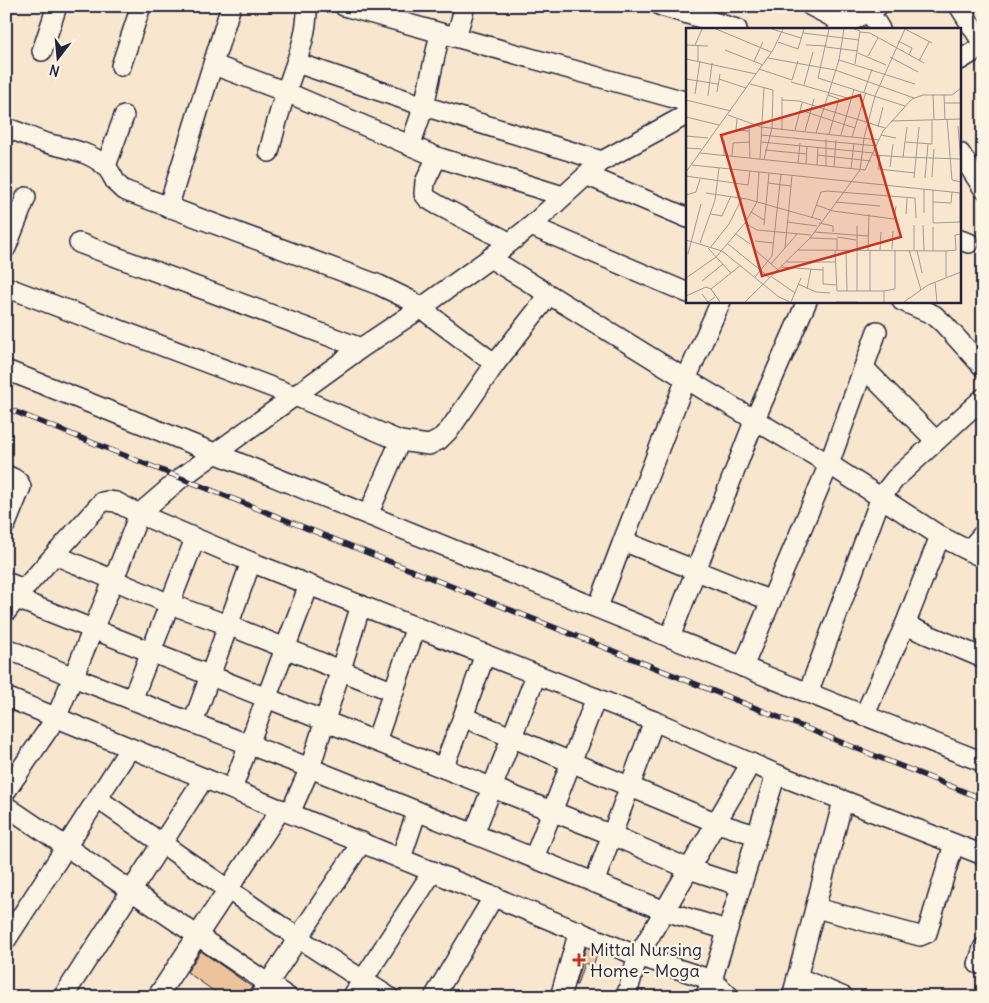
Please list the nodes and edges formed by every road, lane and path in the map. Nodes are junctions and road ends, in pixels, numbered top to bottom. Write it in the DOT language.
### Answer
graph roads {
  1 [pos="57,6"];
  2 [pos="141,6"];
  3 [pos="231,6"];
  4 [pos="307,6"];
  5 [pos="344,6"];
  6 [pos="465,6"];
  7 [pos="661,6"];
  8 [pos="811,6"];
  9 [pos="959,6"];
  10 [pos="873,9"];
  11 [pos="383,11"];
  12 [pos="842,27"];
  13 [pos="734,28"];
  14 [pos="880,28"];
  15 [pos="448,35"];
  16 [pos="983,45"];
  17 [pos="42,51"];
  18 [pos="962,59"];
  19 [pos="297,63"];
  20 [pos="214,65"];
  21 [pos="121,66"];
  22 [pos="286,92"];
  23 [pos="686,101"];
  24 [pos="424,106"];
  25 [pos="686,115"];
  26 [pos="124,116"];
  27 [pos="6,128"];
  28 [pos="410,146"];
  29 [pos="268,152"];
  30 [pos="962,156"];
  31 [pos="437,157"];
  32 [pos="602,161"];
  33 [pos="106,166"];
  34 [pos="586,175"];
  35 [pos="983,188"];
  36 [pos="563,196"];
  37 [pos="26,197"];
  38 [pos="168,208"];
  39 [pos="685,213"];
  40 [pos="530,226"];
  41 [pos="79,242"];
  42 [pos="509,242"];
  43 [pos="6,248"];
  44 [pos="490,258"];
  45 [pos="6,287"];
  46 [pos="686,292"];
  47 [pos="549,295"];
  48 [pos="807,302"];
  49 [pos="904,302"];
  50 [pos="716,303"];
  51 [pos="421,308"];
  52 [pos="877,331"];
  53 [pos="361,348"];
  54 [pos="494,364"];
  55 [pos="983,367"];
  56 [pos="864,368"];
  57 [pos="6,370"];
  58 [pos="686,379"];
  59 [pos="295,396"];
  60 [pos="983,398"];
  61 [pos="756,419"];
  62 [pos="400,441"];
  63 [pos="936,441"];
  64 [pos="216,452"];
  65 [pos="830,464"];
  66 [pos="6,475"];
  67 [pos="881,498"];
  68 [pos="139,514"];
  69 [pos="368,515"];
  70 [pos="6,524"];
  71 [pos="983,534"];
  72 [pos="940,536"];
  73 [pos="195,539"];
  74 [pos="623,541"];
  75 [pos="975,554"];
  76 [pos="55,555"];
  77 [pos="251,562"];
  78 [pos="697,570"];
  79 [pos="114,579"];
  80 [pos="6,582"];
  81 [pos="309,585"];
  82 [pos="16,600"];
  83 [pos="771,601"];
  84 [pos="170,604"];
  85 [pos="361,605"];
  86 [pos="598,607"];
  87 [pos="228,625"];
  88 [pos="905,625"];
  89 [pos="416,627"];
  90 [pos="93,628"];
  91 [pos="670,637"];
  92 [pos="6,648"];
  93 [pos="286,648"];
  94 [pos="152,651"];
  95 [pos="485,654"];
  96 [pos="983,658"];
  97 [pos="744,666"];
  98 [pos="340,670"];
  99 [pos="536,674"];
  100 [pos="211,676"];
  101 [pos="73,677"];
  102 [pos="394,692"];
  103 [pos="808,693"];
  104 [pos="6,697"];
  105 [pos="267,698"];
  106 [pos="596,698"];
  107 [pos="132,700"];
  108 [pos="864,716"];
  109 [pos="463,717"];
  110 [pos="56,718"];
  111 [pos="325,721"];
  112 [pos="654,721"];
  113 [pos="193,723"];
  114 [pos="512,738"];
  115 [pos="376,741"];
  116 [pos="250,745"];
  117 [pos="130,748"];
  118 [pos="571,762"];
  119 [pos="983,762"];
  120 [pos="751,764"];
  121 [pos="310,768"];
  122 [pos="443,768"];
  123 [pos="776,774"];
  124 [pos="204,778"];
  125 [pos="630,786"];
  126 [pos="492,788"];
  127 [pos="232,789"];
  128 [pos="6,791"];
  129 [pos="98,799"];
  130 [pos="844,801"];
  131 [pos="6,806"];
  132 [pos="286,811"];
  133 [pos="417,811"];
  134 [pos="552,811"];
  135 [pos="717,823"];
  136 [pos="474,834"];
  137 [pos="612,835"];
  138 [pos="756,835"];
  139 [pos="362,842"];
  140 [pos="162,843"];
  141 [pos="954,844"];
  142 [pos="67,847"];
  143 [pos="983,855"];
  144 [pos="400,858"];
  145 [pos="534,858"];
  146 [pos="689,869"];
  147 [pos="433,871"];
  148 [pos="594,882"];
  149 [pos="741,886"];
  150 [pos="228,889"];
  151 [pos="131,891"];
  152 [pos="494,896"];
  153 [pos="816,908"];
  154 [pos="665,911"];
  155 [pos="727,930"];
  156 [pos="579,931"];
  157 [pos="198,936"];
  158 [pos="298,938"];
  159 [pos="6,940"];
  160 [pos="638,956"];
  161 [pos="797,976"];
  162 [pos="363,980"];
  163 [pos="708,988"];
  164 [pos="264,990"];
  165 [pos="66,996"];
  166 [pos="157,997"];
  167 [pos="288,997"];
  168 [pos="352,997"];
  169 [pos="389,997"];
  170 [pos="434,997"];
  171 [pos="560,997"];
  172 [pos="626,997"];
  173 [pos="730,997"];
  174 [pos="792,997"];
  175 [pos="844,997"];
  1 -- 17 [label="street"];
  2 -- 21 [label="street"];
  3 -- 20 [label="street"];
  4 -- 19 [label="street"];
  5 -- 11 [label="street"];
  6 -- 15 [label="street"];
  7 -- 13 [label="street"];
  8 -- 12 [label="street"];
  9 -- 16 [label="street"];
  10 -- 12 [label="street"];
  10 -- 14 [label="street"];
  11 -- 15 [label="street"];
  15 -- 23 [label="street"];
  15 -- 24 [label="street"];
  16 -- 18 [label="street"];
  19 -- 22 [label="street"];
  19 -- 24 [label="street"];
  20 -- 22 [label="street"];
  20 -- 38 [label="street"];
  22 -- 28 [label="street"];
  22 -- 29 [label="street"];
  24 -- 28 [label="street"];
  24 -- 32 [label="street"];
  25 -- 32 [label="street"];
  26 -- 33 [label="street"];
  27 -- 33 [label="street"];
  28 -- 31 [label="street"];
  30 -- 35 [label="street"];
  31 -- 36 [label="street"];
  31 -- 42 [label="street"];
  32 -- 34 [label="street"];
  33 -- 38 [label="street"];
  34 -- 36 [label="street"];
  34 -- 39 [label="street"];
  36 -- 40 [label="street"];
  37 -- 43 [label="street"];
  38 -- 51 [label="street"];
  40 -- 42 [label="street"];
  40 -- 46 [label="street"];
  41 -- 53 [label="street"];
  42 -- 44 [label="street"];
  44 -- 47 [label="street"];
  44 -- 51 [label="street"];
  45 -- 59 [label="street"];
  47 -- 54 [label="street"];
  47 -- 58 [label="street"];
  48 -- 61 [label="street"];
  49 -- 55 [label="street"];
  50 -- 58 [label="street"];
  51 -- 53 [label="street"];
  51 -- 54 [label="street"];
  52 -- 56 [label="street"];
  53 -- 59 [label="street"];
  54 -- 62 [label="street"];
  56 -- 63 [label="street"];
  56 -- 65 [label="street"];
  57 -- 64 [label="street"];
  58 -- 61 [label="street"];
  58 -- 74 [label="street"];
  59 -- 62 [label="street"];
  59 -- 64 [label="street"];
  60 -- 63 [label="street"];
  61 -- 65 [label="street"];
  61 -- 78 [label="street"];
  62 -- 69 [label="street"];
  63 -- 67 [label="street"];
  64 -- 68 [label="street"];
  64 -- 69 [label="street"];
  65 -- 67 [label="street"];
  65 -- 83 [label="street"];
  66 -- 70 [label="street"];
  67 -- 72 [label="street"];
  67 -- 103 [label="street"];
  68 -- 73 [label="street"];
  68 -- 76 [label="street"];
  68 -- 79 [label="street"];
  69 -- 86 [label="street"];
  71 -- 75 [label="street"];
  72 -- 75 [label="street"];
  72 -- 88 [label="street"];
  73 -- 77 [label="street"];
  73 -- 84 [label="street"];
  74 -- 78 [label="street"];
  74 -- 86 [label="street"];
  76 -- 79 [label="street"];
  76 -- 82 [label="street"];
  77 -- 81 [label="street"];
  77 -- 87 [label="street"];
  78 -- 83 [label="street"];
  78 -- 91 [label="street"];
  79 -- 84 [label="street"];
  79 -- 90 [label="street"];
  80 -- 82 [label="street"];
  81 -- 85 [label="street"];
  81 -- 93 [label="street"];
  82 -- 90 [label="street"];
  83 -- 97 [label="street"];
  84 -- 87 [label="street"];
  84 -- 94 [label="street"];
  85 -- 89 [label="street"];
  85 -- 98 [label="street"];
  86 -- 91 [label="street"];
  87 -- 93 [label="street"];
  87 -- 100 [label="street"];
  88 -- 96 [label="street"];
  88 -- 108 [label="street"];
  89 -- 95 [label="street"];
  89 -- 102 [label="street"];
  90 -- 94 [label="street"];
  90 -- 101 [label="street"];
  91 -- 97 [label="street"];
  92 -- 101 [label="street"];
  93 -- 98 [label="street"];
  93 -- 105 [label="street"];
  94 -- 100 [label="street"];
  94 -- 107 [label="street"];
  95 -- 99 [label="street"];
  95 -- 109 [label="street"];
  97 -- 103 [label="street"];
  98 -- 102 [label="street"];
  98 -- 111 [label="street"];
  99 -- 106 [label="street"];
  99 -- 114 [label="street"];
  100 -- 105 [label="street"];
  100 -- 113 [label="street"];
  101 -- 107 [label="street"];
  101 -- 110 [label="street"];
  102 -- 115 [label="street"];
  103 -- 108 [label="street"];
  104 -- 110 [label="street"];
  105 -- 111 [label="street"];
  105 -- 116 [label="street"];
  106 -- 112 [label="street"];
  106 -- 118 [label="street"];
  107 -- 113 [label="street"];
  108 -- 119 [label="street"];
  109 -- 114 [label="street"];
  109 -- 122 [label="street"];
  110 -- 117 [label="street"];
  110 -- 128 [label="street"];
  111 -- 115 [label="street"];
  111 -- 121 [label="street"];
  112 -- 120 [label="street"];
  112 -- 125 [label="street"];
  113 -- 116 [label="street"];
  114 -- 118 [label="street"];
  114 -- 126 [label="street"];
  115 -- 122 [label="street"];
  116 -- 121 [label="street"];
  116 -- 127 [label="street"];
  117 -- 124 [label="street"];
  117 -- 129 [label="street"];
  118 -- 125 [label="street"];
  118 -- 134 [label="street"];
  120 -- 123 [label="street"];
  120 -- 135 [label="street"];
  121 -- 132 [label="street"];
  121 -- 133 [label="street"];
  122 -- 126 [label="street"];
  123 -- 130 [label="street"];
  123 -- 138 [label="street"];
  124 -- 127 [label="street"];
  124 -- 140 [label="street"];
  125 -- 135 [label="street"];
  125 -- 137 [label="street"];
  126 -- 134 [label="street"];
  126 -- 136 [label="street"];
  127 -- 132 [label="street"];
  129 -- 140 [label="street"];
  129 -- 142 [label="street"];
  130 -- 141 [label="street"];
  130 -- 153 [label="street"];
  131 -- 142 [label="street"];
  132 -- 139 [label="street"];
  132 -- 150 [label="street"];
  133 -- 136 [label="street"];
  133 -- 144 [label="street"];
  134 -- 137 [label="street"];
  134 -- 145 [label="street"];
  135 -- 138 [label="street"];
  135 -- 146 [label="street"];
  136 -- 145 [label="street"];
  137 -- 146 [label="street"];
  137 -- 148 [label="street"];
  138 -- 149 [label="street"];
  139 -- 144 [label="street"];
  139 -- 158 [label="street"];
  140 -- 150 [label="street"];
  140 -- 151 [label="street"];
  141 -- 143 [label="street"];
  141 -- 153 [label="street"];
  142 -- 151 [label="street"];
  142 -- 159 [label="street"];
  144 -- 147 [label="street"];
  145 -- 148 [label="street"];
  146 -- 149 [label="street"];
  146 -- 154 [label="street"];
  147 -- 152 [label="street"];
  147 -- 162 [label="street"];
  148 -- 154 [label="street"];
  149 -- 155 [label="street"];
  150 -- 157 [label="street"];
  150 -- 158 [label="street"];
  151 -- 157 [label="street"];
  151 -- 165 [label="street"];
  152 -- 156 [label="street"];
  152 -- 170 [label="street"];
  153 -- 161 [label="street"];
  154 -- 155 [label="street"];
  154 -- 160 [label="street"];
  155 -- 163 [label="street"];
  156 -- 160 [label="street"];
  156 -- 171 [label="street"];
  157 -- 164 [label="street"];
  157 -- 166 [label="street"];
  158 -- 162 [label="street"];
  158 -- 164 [label="street"];
  160 -- 163 [label="street"];
  160 -- 172 [label="street"];
  161 -- 174 [label="street"];
  161 -- 175 [label="street"];
  162 -- 168 [label="street"];
  162 -- 169 [label="street"];
  163 -- 173 [label="street"];
  164 -- 167 [label="street"];
}
